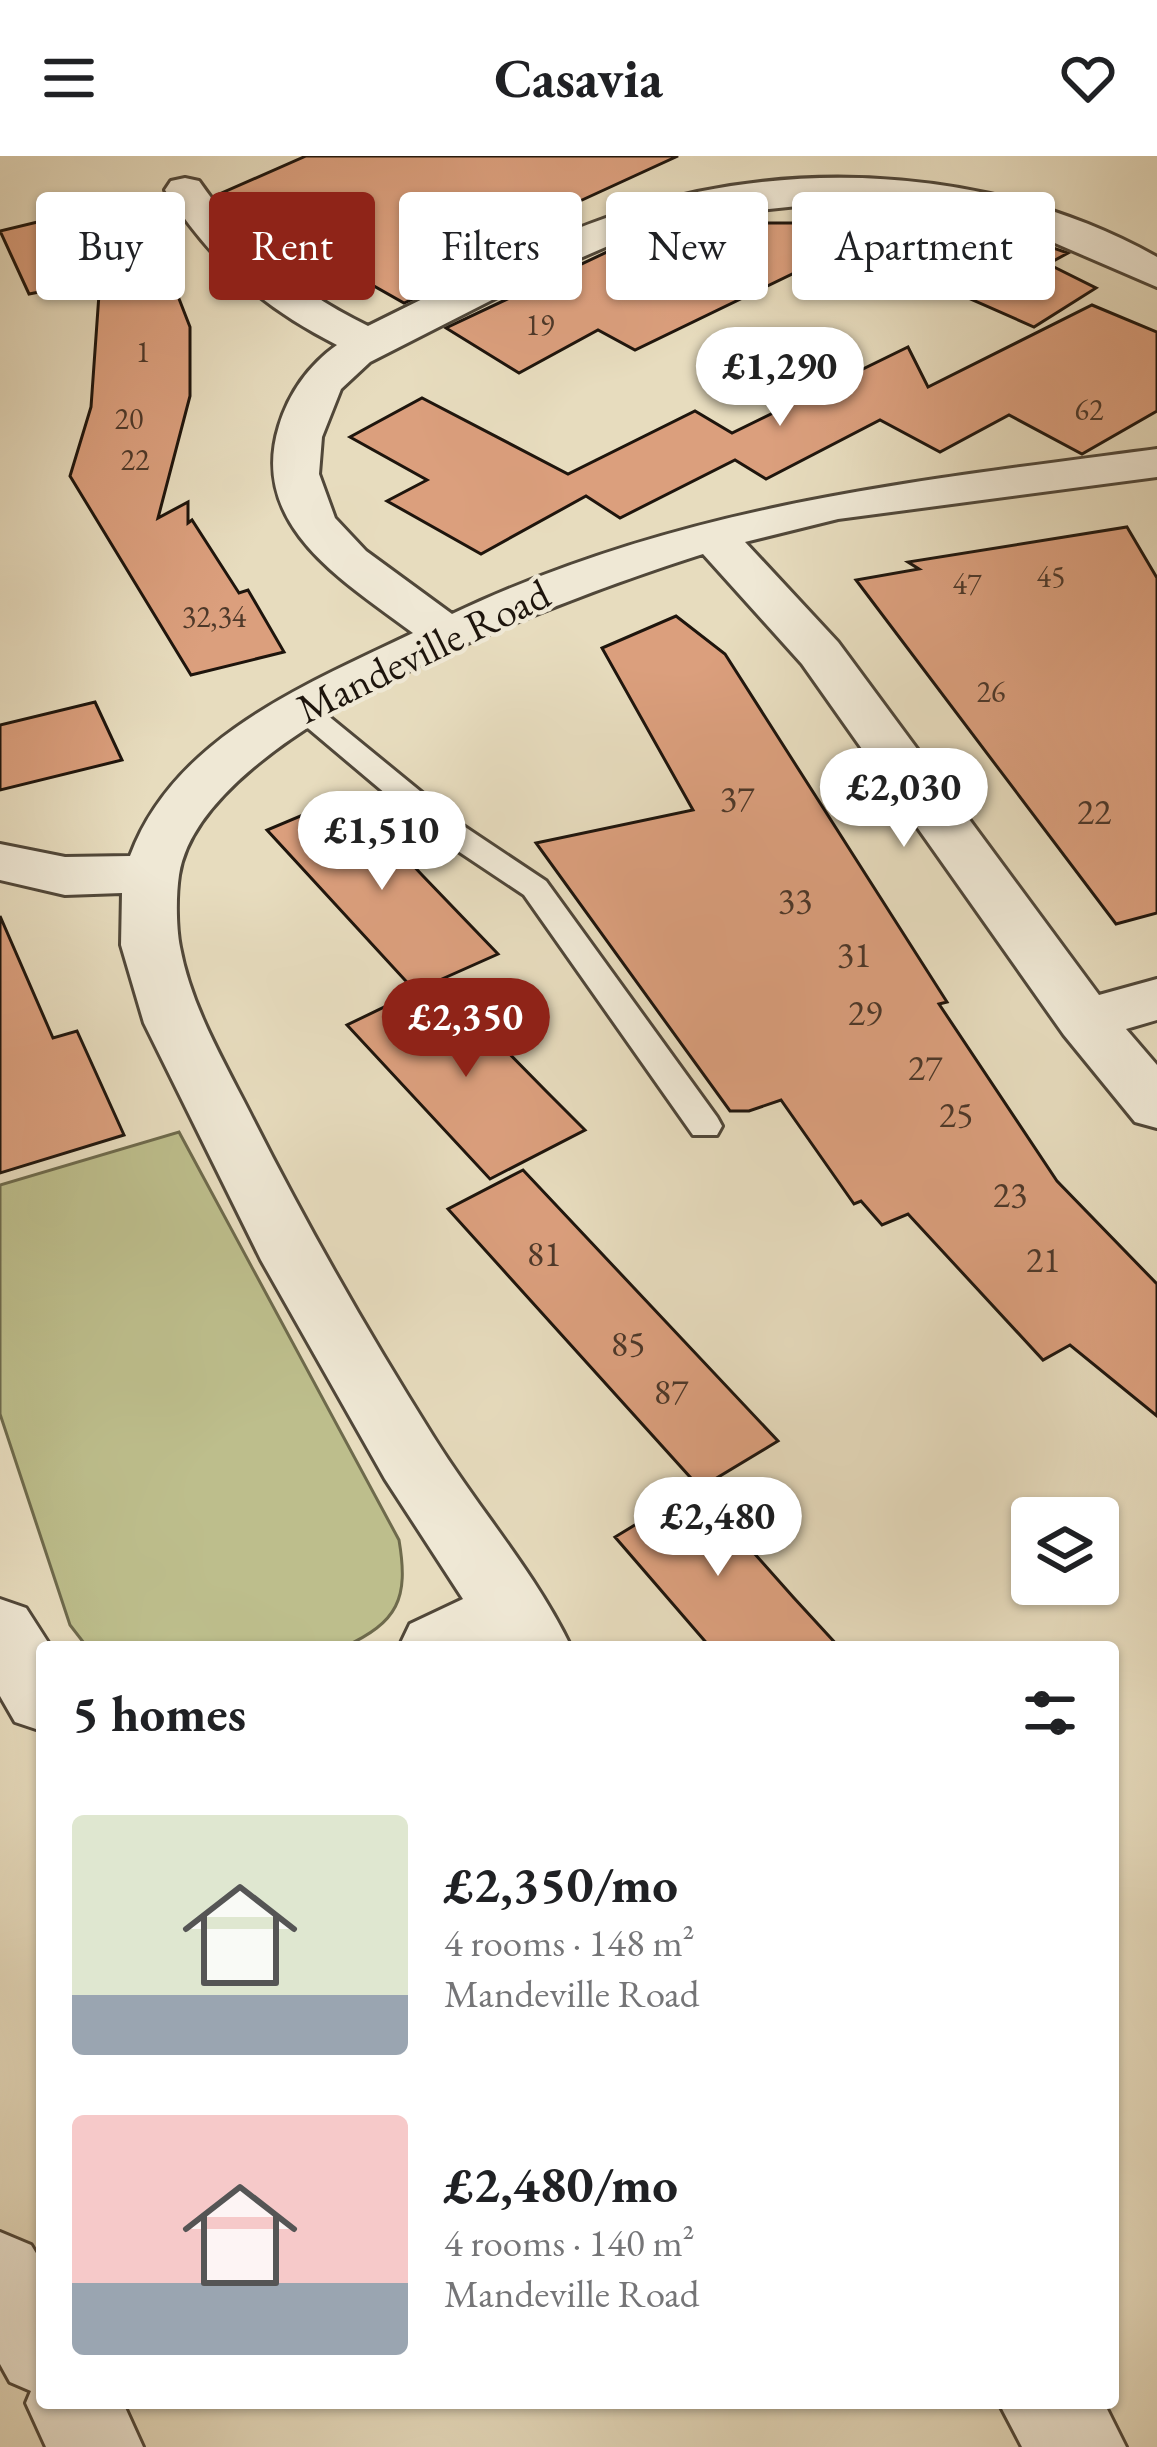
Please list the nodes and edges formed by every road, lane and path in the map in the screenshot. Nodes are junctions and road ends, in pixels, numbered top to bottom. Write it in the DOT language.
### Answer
graph roads {
  1 [pos="844,172"];
  2 [pos="185,190"];
  3 [pos="1157,274"];
  4 [pos="370,344"];
  5 [pos="1157,463"];
  6 [pos="712,536"];
  7 [pos="446,634"];
  8 [pos="300,707"];
  9 [pos="0,862"];
  10 [pos="151,874"];
  11 [pos="1157,999"];
  12 [pos="1085,1020"];
  13 [pos="1157,1106"];
  14 [pos="706,1126"];
  15 [pos="524,1628"];
  16 [pos="0,1631"];
  17 [pos="464,1641"];
  18 [pos="36,1688"];
  19 [pos="0,2276"];
  20 [pos="36,2339"];
  21 [pos="75,2409"];
  22 [pos="1050,2409"];
  23 [pos="97,2447"];
  24 [pos="1080,2447"];
  1 -- 3 [label="street"];
  1 -- 4 [label="street"];
  2 -- 4 [label="street"];
  4 -- 7 [label="street"];
  5 -- 6 [label="street, Mandeville Road"];
  6 -- 7 [label="street, Mandeville Road"];
  6 -- 12 [label="street"];
  7 -- 8 [label="street, Mandeville Road"];
  8 -- 10 [label="street, Mandeville Road"];
  8 -- 14 [label="lane"];
  9 -- 10 [label="street"];
  10 -- 15 [label="street, Mandeville Road"];
  11 -- 12 [label="street"];
  12 -- 13 [label="street"];
  15 -- 17 [label="street, Mandeville Road"];
  16 -- 18 [label="street"];
  19 -- 20 [label="street"];
  21 -- 23 [label="street"];
  22 -- 24 [label="street"];
}
